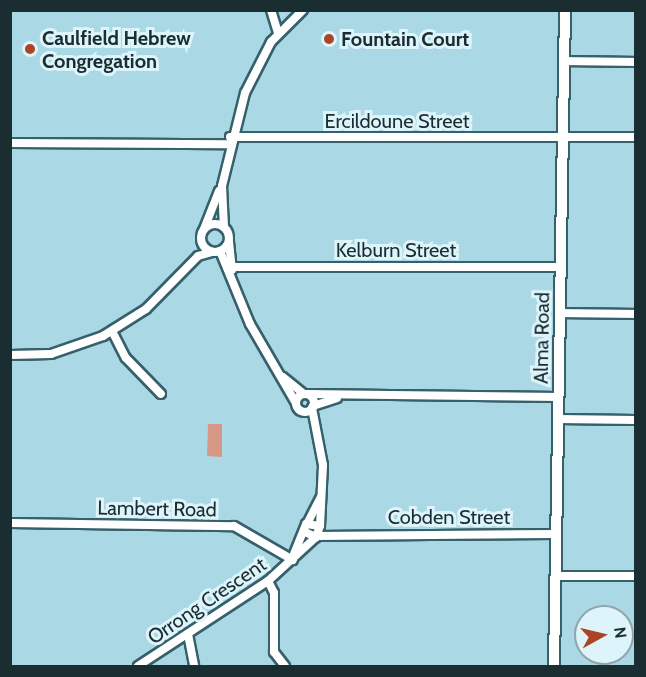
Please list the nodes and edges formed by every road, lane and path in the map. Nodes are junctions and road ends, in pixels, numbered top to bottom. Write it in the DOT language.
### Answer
graph roads {
  1 [pos="271,10"];
  2 [pos="303,10"];
  3 [pos="565,10"];
  4 [pos="278,33"];
  5 [pos="564,62"];
  6 [pos="636,62"];
  7 [pos="563,137"];
  8 [pos="636,137"];
  9 [pos="230,140"];
  10 [pos="10,143"];
  11 [pos="222,186"];
  12 [pos="224,227"];
  13 [pos="204,229"];
  14 [pos="201,238"];
  15 [pos="229,241"];
  16 [pos="216,252"];
  17 [pos="188,265"];
  18 [pos="229,267"];
  19 [pos="561,267"];
  20 [pos="560,313"];
  21 [pos="636,314"];
  22 [pos="112,331"];
  23 [pos="10,355"];
  24 [pos="27,357"];
  25 [pos="10,361"];
  26 [pos="279,373"];
  27 [pos="161,394"];
  28 [pos="306,394"];
  29 [pos="340,397"];
  30 [pos="559,397"];
  31 [pos="298,407"];
  32 [pos="312,407"];
  33 [pos="558,419"];
  34 [pos="636,420"];
  35 [pos="317,433"];
  36 [pos="322,493"];
  37 [pos="308,522"];
  38 [pos="10,523"];
  39 [pos="320,526"];
  40 [pos="305,532"];
  41 [pos="341,533"];
  42 [pos="556,534"];
  43 [pos="316,537"];
  44 [pos="293,560"];
  45 [pos="556,576"];
  46 [pos="636,576"];
  47 [pos="268,581"];
  48 [pos="188,634"];
  49 [pos="138,666"];
  50 [pos="194,666"];
  51 [pos="285,666"];
  52 [pos="554,666"];
  1 -- 4 [label="street"];
  2 -- 4 [label="street"];
  3 -- 5 [label="street, Alma Road"];
  4 -- 9 [label="street"];
  5 -- 6 [label="street"];
  5 -- 7 [label="street, Alma Road"];
  7 -- 8 [label="street, Ercildoune Street"];
  7 -- 9 [label="street, Ercildoune Street"];
  7 -- 19 [label="street, Alma Road"];
  9 -- 10 [label="street, Ercildoune Street"];
  9 -- 11 [label="street"];
  11 -- 12 [label="street"];
  11 -- 13 [label="street"];
  12 -- 13 [label="street"];
  12 -- 15 [label="street"];
  13 -- 14 [label="street"];
  14 -- 16 [label="street"];
  14 -- 17 [label="street"];
  15 -- 16 [label="street"];
  15 -- 18 [label="street"];
  16 -- 17 [label="street"];
  16 -- 18 [label="street"];
  17 -- 22 [label="street"];
  18 -- 19 [label="street, Kelburn Street"];
  18 -- 26 [label="street"];
  19 -- 20 [label="street, Alma Road"];
  20 -- 21 [label="street"];
  20 -- 30 [label="street, Alma Road"];
  22 -- 24 [label="street"];
  22 -- 27 [label="street"];
  23 -- 24 [label="street"];
  24 -- 25 [label="street"];
  26 -- 28 [label="street"];
  26 -- 31 [label="street"];
  28 -- 29 [label="street"];
  28 -- 31 [label="street"];
  28 -- 32 [label="street"];
  29 -- 30 [label="street"];
  29 -- 32 [label="street"];
  30 -- 33 [label="street, Alma Road"];
  31 -- 32 [label="street"];
  31 -- 35 [label="street"];
  32 -- 35 [label="street"];
  33 -- 34 [label="street"];
  33 -- 42 [label="street, Alma Road"];
  35 -- 36 [label="street"];
  36 -- 37 [label="street"];
  36 -- 39 [label="street"];
  37 -- 39 [label="street, Cobden Street"];
  37 -- 40 [label="street, Orrong Crescent"];
  38 -- 44 [label="street, Lambert Road"];
  39 -- 41 [label="street, Cobden Street"];
  39 -- 43 [label="street"];
  40 -- 43 [label="street"];
  40 -- 44 [label="street, Orrong Crescent"];
  41 -- 42 [label="street, Cobden Street"];
  41 -- 43 [label="street, Cobden Street"];
  42 -- 45 [label="street, Alma Road"];
  43 -- 44 [label="street, Orrong Crescent"];
  44 -- 47 [label="street, Orrong Crescent"];
  45 -- 46 [label="street"];
  45 -- 52 [label="street, Alma Road"];
  47 -- 48 [label="street, Orrong Crescent"];
  47 -- 51 [label="street"];
  48 -- 49 [label="street, Orrong Crescent"];
  48 -- 50 [label="street"];
}
